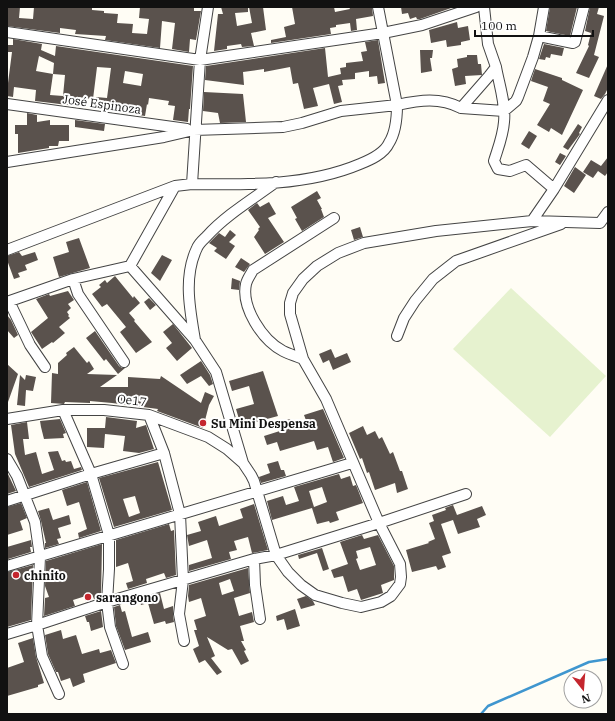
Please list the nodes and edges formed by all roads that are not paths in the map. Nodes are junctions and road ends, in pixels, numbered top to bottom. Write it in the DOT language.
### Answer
graph roads {
  1 [pos="208,7"];
  2 [pos="378,7"];
  3 [pos="476,7"];
  4 [pos="484,7"];
  5 [pos="544,7"];
  6 [pos="584,7"];
  7 [pos="7,32"];
  8 [pos="383,33"];
  9 [pos="538,36"];
  10 [pos="200,60"];
  11 [pos="496,67"];
  12 [pos="608,100"];
  13 [pos="7,104"];
  14 [pos="398,105"];
  15 [pos="461,108"];
  16 [pos="504,111"];
  17 [pos="194,130"];
  18 [pos="7,162"];
  19 [pos="277,182"];
  20 [pos="192,184"];
  21 [pos="175,186"];
  22 [pos="554,189"];
  23 [pos="608,212"];
  24 [pos="334,218"];
  25 [pos="532,221"];
  26 [pos="565,222"];
  27 [pos="604,225"];
  28 [pos="7,250"];
  29 [pos="130,266"];
  30 [pos="73,280"];
  31 [pos="8,301"];
  32 [pos="397,336"];
  33 [pos="196,340"];
  34 [pos="303,359"];
  35 [pos="124,362"];
  36 [pos="44,367"];
  37 [pos="63,410"];
  38 [pos="149,415"];
  39 [pos="7,419"];
  40 [pos="164,453"];
  41 [pos="7,460"];
  42 [pos="243,463"];
  43 [pos="352,463"];
  44 [pos="91,474"];
  45 [pos="258,491"];
  46 [pos="466,494"];
  47 [pos="25,496"];
  48 [pos="7,501"];
  49 [pos="180,514"];
  50 [pos="379,523"];
  51 [pos="109,535"];
  52 [pos="276,555"];
  53 [pos="40,557"];
  54 [pos="254,559"];
  55 [pos="7,566"];
  56 [pos="183,580"];
  57 [pos="107,602"];
  58 [pos="260,619"];
  59 [pos="37,625"];
  60 [pos="7,634"];
  61 [pos="184,641"];
  62 [pos="124,664"];
  63 [pos="59,694"];
  1 -- 10 [label="street"];
  2 -- 8 [label="street"];
  3 -- 8 [label="street"];
  4 -- 11 [label="street"];
  5 -- 9 [label="street"];
  6 -- 9 [label="street"];
  7 -- 10 [label="street"];
  8 -- 10 [label="street"];
  8 -- 14 [label="street"];
  9 -- 16 [label="street"];
  10 -- 17 [label="street"];
  11 -- 15 [label="street"];
  11 -- 16 [label="street"];
  12 -- 22 [label="street"];
  13 -- 17 [label="street, José Espinoza"];
  14 -- 15 [label="street"];
  14 -- 17 [label="street"];
  14 -- 19 [label="street"];
  15 -- 16 [label="street"];
  16 -- 22 [label="street"];
  17 -- 18 [label="street"];
  17 -- 20 [label="street"];
  19 -- 20 [label="street"];
  19 -- 33 [label="street"];
  20 -- 21 [label="street"];
  21 -- 28 [label="street"];
  21 -- 29 [label="street"];
  22 -- 25 [label="street"];
  23 -- 27 [label="street"];
  24 -- 34 [label="street"];
  25 -- 26 [label="street"];
  25 -- 34 [label="street"];
  26 -- 27 [label="street"];
  26 -- 32 [label="street"];
  29 -- 30 [label="street"];
  29 -- 33 [label="street"];
  30 -- 31 [label="street"];
  30 -- 35 [label="street"];
  31 -- 36 [label="street"];
  33 -- 42 [label="street"];
  34 -- 43 [label="street"];
  37 -- 38 [label="street, Oe17"];
  37 -- 39 [label="street, Oe17"];
  37 -- 44 [label="street"];
  38 -- 40 [label="street"];
  38 -- 42 [label="street, Oe17"];
  40 -- 44 [label="street"];
  40 -- 49 [label="street"];
  41 -- 47 [label="street"];
  42 -- 45 [label="street"];
  43 -- 45 [label="street"];
  43 -- 50 [label="street"];
  44 -- 47 [label="street"];
  44 -- 51 [label="street"];
  45 -- 49 [label="street"];
  45 -- 52 [label="street"];
  46 -- 50 [label="street"];
  47 -- 48 [label="street"];
  47 -- 53 [label="street"];
  49 -- 51 [label="street"];
  49 -- 56 [label="street"];
  50 -- 52 [label="street"];
  50 -- 52 [label="street"];
  51 -- 53 [label="street"];
  51 -- 57 [label="street"];
  52 -- 54 [label="street"];
  53 -- 55 [label="street"];
  53 -- 59 [label="street"];
  54 -- 56 [label="street"];
  54 -- 58 [label="street"];
  56 -- 57 [label="street"];
  56 -- 61 [label="street"];
  57 -- 59 [label="street"];
  57 -- 62 [label="street"];
  59 -- 60 [label="street"];
  59 -- 63 [label="street"];
}
